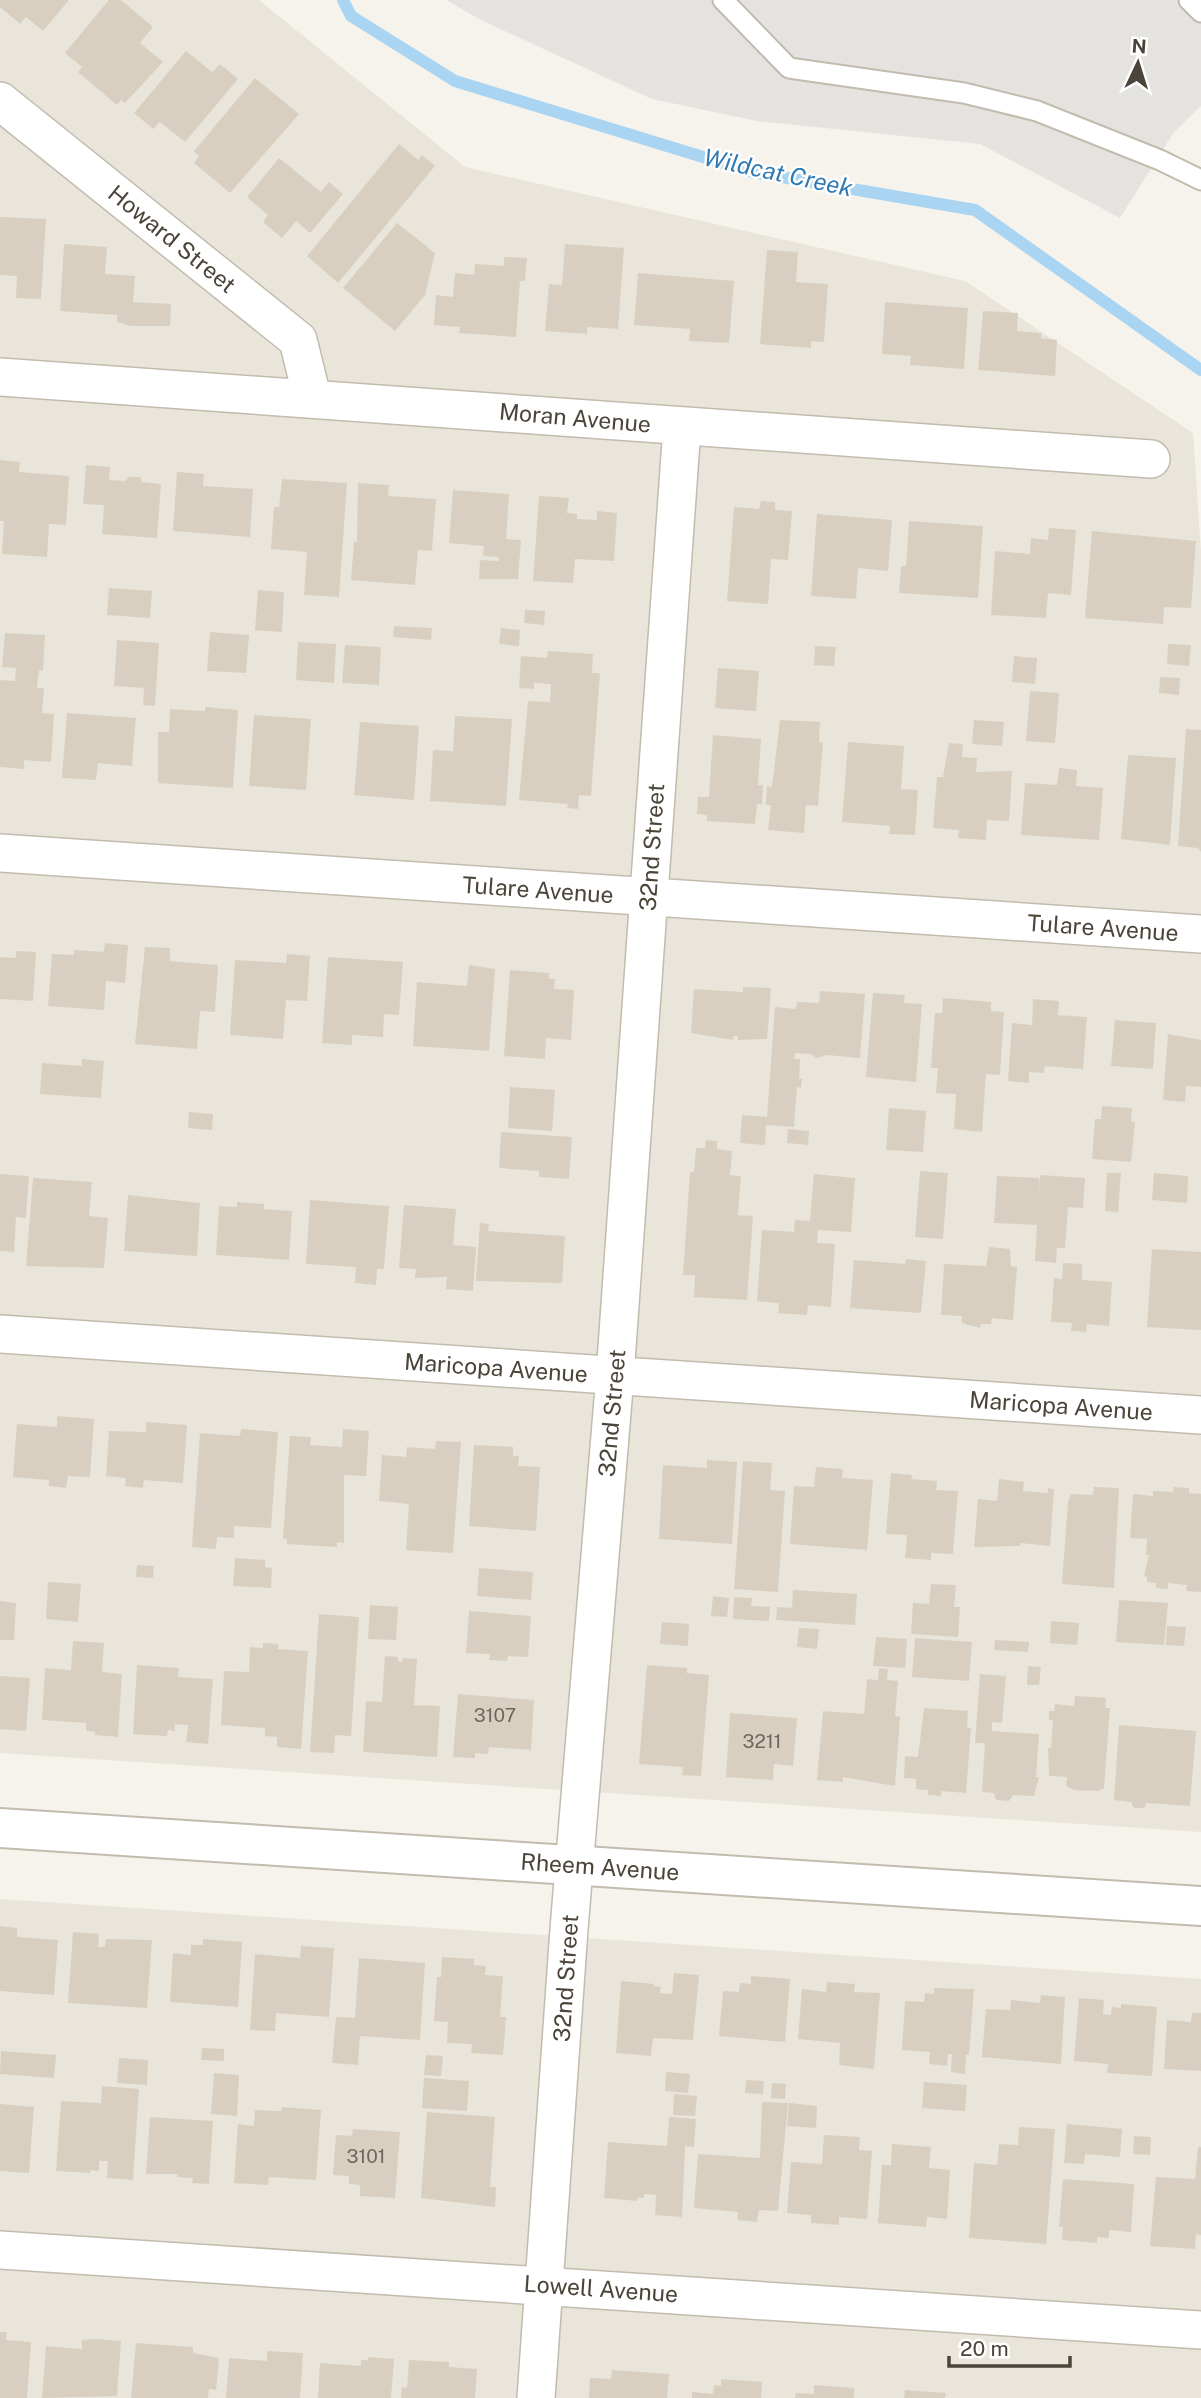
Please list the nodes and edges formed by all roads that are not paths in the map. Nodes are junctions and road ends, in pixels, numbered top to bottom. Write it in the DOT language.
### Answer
graph roads {
  1 [pos="723,0"];
  2 [pos="1189,0"];
  3 [pos="1201,12"];
  4 [pos="0,102"];
  5 [pos="1201,180"];
  6 [pos="0,377"];
  7 [pos="312,397"];
  8 [pos="681,427"];
  9 [pos="1151,458"];
  10 [pos="0,853"];
  11 [pos="649,898"];
  12 [pos="1201,934"];
  13 [pos="0,1334"];
  14 [pos="615,1376"];
  15 [pos="1201,1415"];
  16 [pos="0,1828"];
  17 [pos="574,1866"];
  18 [pos="1201,1906"];
  19 [pos="0,2250"];
  20 [pos="544,2285"];
  21 [pos="1201,2330"];
  22 [pos="536,2398"];
  1 -- 5 [label="lane"];
  2 -- 3 [label="lane"];
  4 -- 7 [label="street, Howard Street"];
  6 -- 7 [label="street, Moran Avenue"];
  7 -- 8 [label="street, Moran Avenue"];
  8 -- 9 [label="street, Moran Avenue"];
  8 -- 11 [label="street, 32nd Street"];
  10 -- 11 [label="street, Tulare Avenue"];
  11 -- 12 [label="street, Tulare Avenue"];
  11 -- 14 [label="street, 32nd Street"];
  13 -- 14 [label="street, Maricopa Avenue"];
  14 -- 15 [label="street, Maricopa Avenue"];
  14 -- 17 [label="street, 32nd Street"];
  16 -- 17 [label="street, Rheem Avenue"];
  17 -- 18 [label="street, Rheem Avenue"];
  17 -- 20 [label="street, 32nd Street"];
  19 -- 20 [label="street, Lowell Avenue"];
  20 -- 21 [label="street, Lowell Avenue"];
  20 -- 22 [label="street, 32nd Street"];
}
